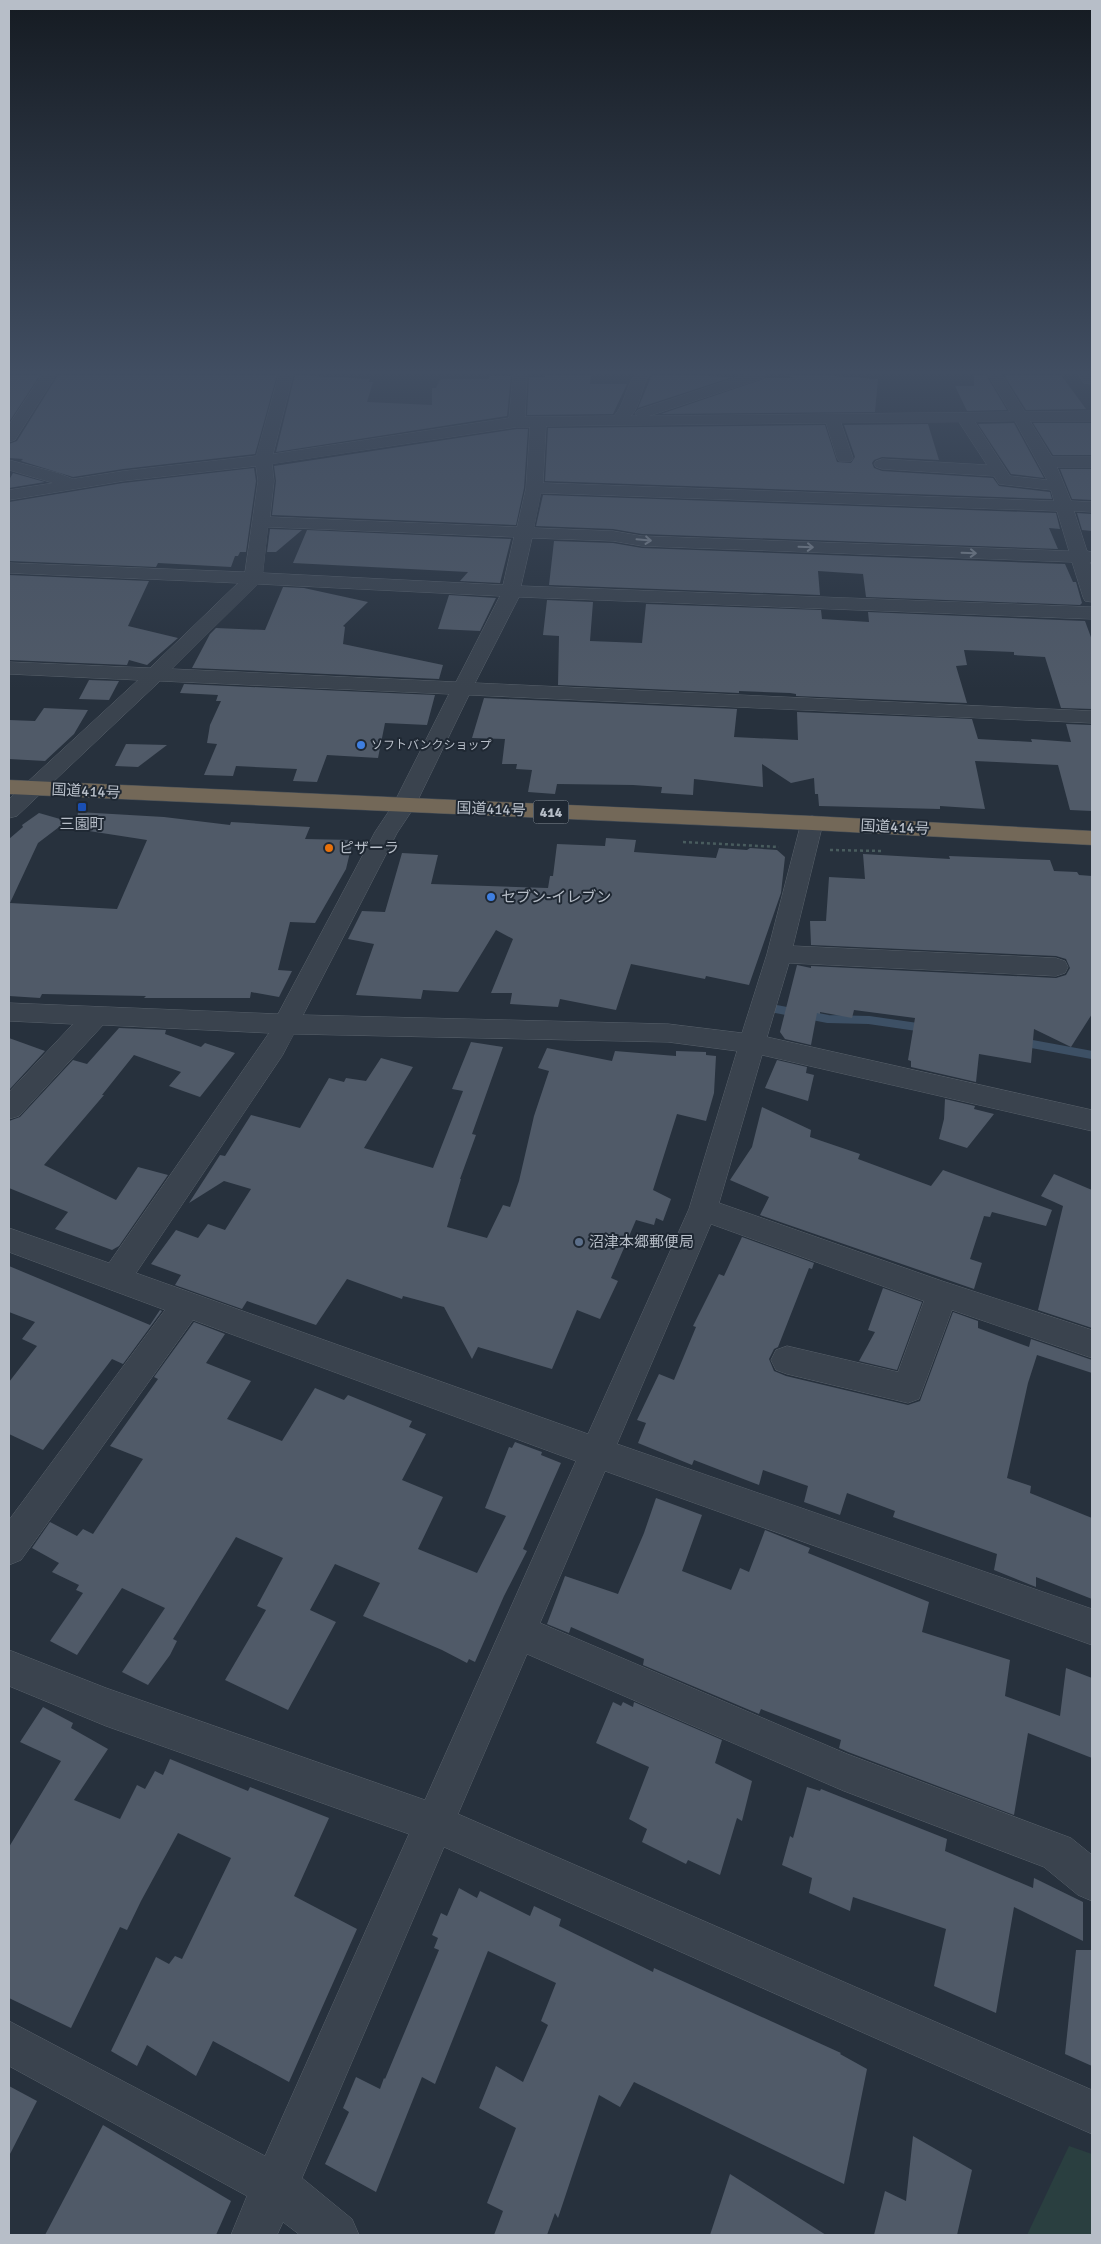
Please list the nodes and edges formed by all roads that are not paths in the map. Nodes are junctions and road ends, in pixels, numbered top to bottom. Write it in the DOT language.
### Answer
graph roads {
  1 [pos="59,480"];
  2 [pos="104,480"];
  3 [pos="266,480"];
  4 [pos="535,480"];
  5 [pos="1005,480"];
  6 [pos="1055,480"];
  7 [pos="69,484"];
  8 [pos="1058,486"];
  9 [pos="534,488"];
  10 [pos="9,496"];
  11 [pos="1064,506"];
  12 [pos="1092,507"];
  13 [pos="262,522"];
  14 [pos="526,532"];
  15 [pos="1085,557"];
  16 [pos="9,568"];
  17 [pos="253,578"];
  18 [pos="512,591"];
  19 [pos="1092,597"];
  20 [pos="1092,613"];
  21 [pos="9,668"];
  22 [pos="156,674"];
  23 [pos="462,689"];
  24 [pos="1092,716"];
  25 [pos="9,788"];
  26 [pos="34,789"];
  27 [pos="404,806"];
  28 [pos="9,811"];
  29 [pos="812,823"];
  30 [pos="1092,838"];
  31 [pos="779,954"];
  32 [pos="1056,967"];
  33 [pos="9,1012"];
  34 [pos="97,1015"];
  35 [pos="285,1024"];
  36 [pos="753,1044"];
  37 [pos="9,1109"];
  38 [pos="1092,1121"];
  39 [pos="703,1209"];
  40 [pos="9,1240"];
  41 [pos="116,1278"];
  42 [pos="942,1294"];
  43 [pos="187,1304"];
  44 [pos="1092,1344"];
  45 [pos="787,1360"];
  46 [pos="597,1452"];
  47 [pos="9,1548"];
  48 [pos="1092,1627"];
  49 [pos="519,1632"];
  50 [pos="9,1668"];
  51 [pos="434,1823"];
  52 [pos="1092,1881"];
  53 [pos="9,2043"];
  54 [pos="1092,2112"];
  55 [pos="276,2187"];
  56 [pos="254,2235"];
  57 [pos="336,2235"];
  1 -- 7 [label="street"];
  2 -- 7 [label="street"];
  3 -- 13 [label="street"];
  4 -- 9 [label="street"];
  5 -- 8 [label="street"];
  6 -- 8 [label="street"];
  7 -- 10 [label="street"];
  8 -- 11 [label="street"];
  9 -- 11 [label="street"];
  9 -- 14 [label="street"];
  11 -- 12 [label="street"];
  11 -- 15 [label="street"];
  13 -- 14 [label="street"];
  13 -- 17 [label="street"];
  14 -- 15 [label="street, one-way"];
  14 -- 18 [label="street"];
  15 -- 19 [label="street"];
  16 -- 17 [label="street"];
  17 -- 18 [label="street"];
  17 -- 22 [label="street"];
  18 -- 20 [label="street"];
  18 -- 23 [label="street"];
  21 -- 22 [label="street"];
  22 -- 23 [label="street"];
  22 -- 26 [label="street"];
  23 -- 24 [label="street"];
  23 -- 27 [label="street"];
  25 -- 26 [label="highway, 国道414号 / 414"];
  26 -- 27 [label="highway, 国道414号 / 414"];
  26 -- 28 [label="street"];
  27 -- 29 [label="highway, 国道414号 / 414"];
  27 -- 35 [label="street"];
  29 -- 30 [label="highway, 国道414号 / 414"];
  29 -- 31 [label="street"];
  31 -- 32 [label="street"];
  31 -- 36 [label="street"];
  33 -- 34 [label="street"];
  34 -- 35 [label="street"];
  34 -- 37 [label="street"];
  35 -- 36 [label="street"];
  35 -- 41 [label="street"];
  36 -- 38 [label="street"];
  36 -- 39 [label="street"];
  39 -- 42 [label="street"];
  39 -- 46 [label="street"];
  40 -- 41 [label="street"];
  41 -- 43 [label="street"];
  42 -- 44 [label="street"];
  42 -- 45 [label="street"];
  43 -- 46 [label="street"];
  43 -- 47 [label="street"];
  46 -- 48 [label="street"];
  46 -- 49 [label="street"];
  49 -- 51 [label="street"];
  49 -- 52 [label="street"];
  50 -- 51 [label="street"];
  51 -- 54 [label="street"];
  51 -- 55 [label="street"];
  53 -- 55 [label="street"];
  55 -- 56 [label="street"];
  55 -- 57 [label="street"];
}
